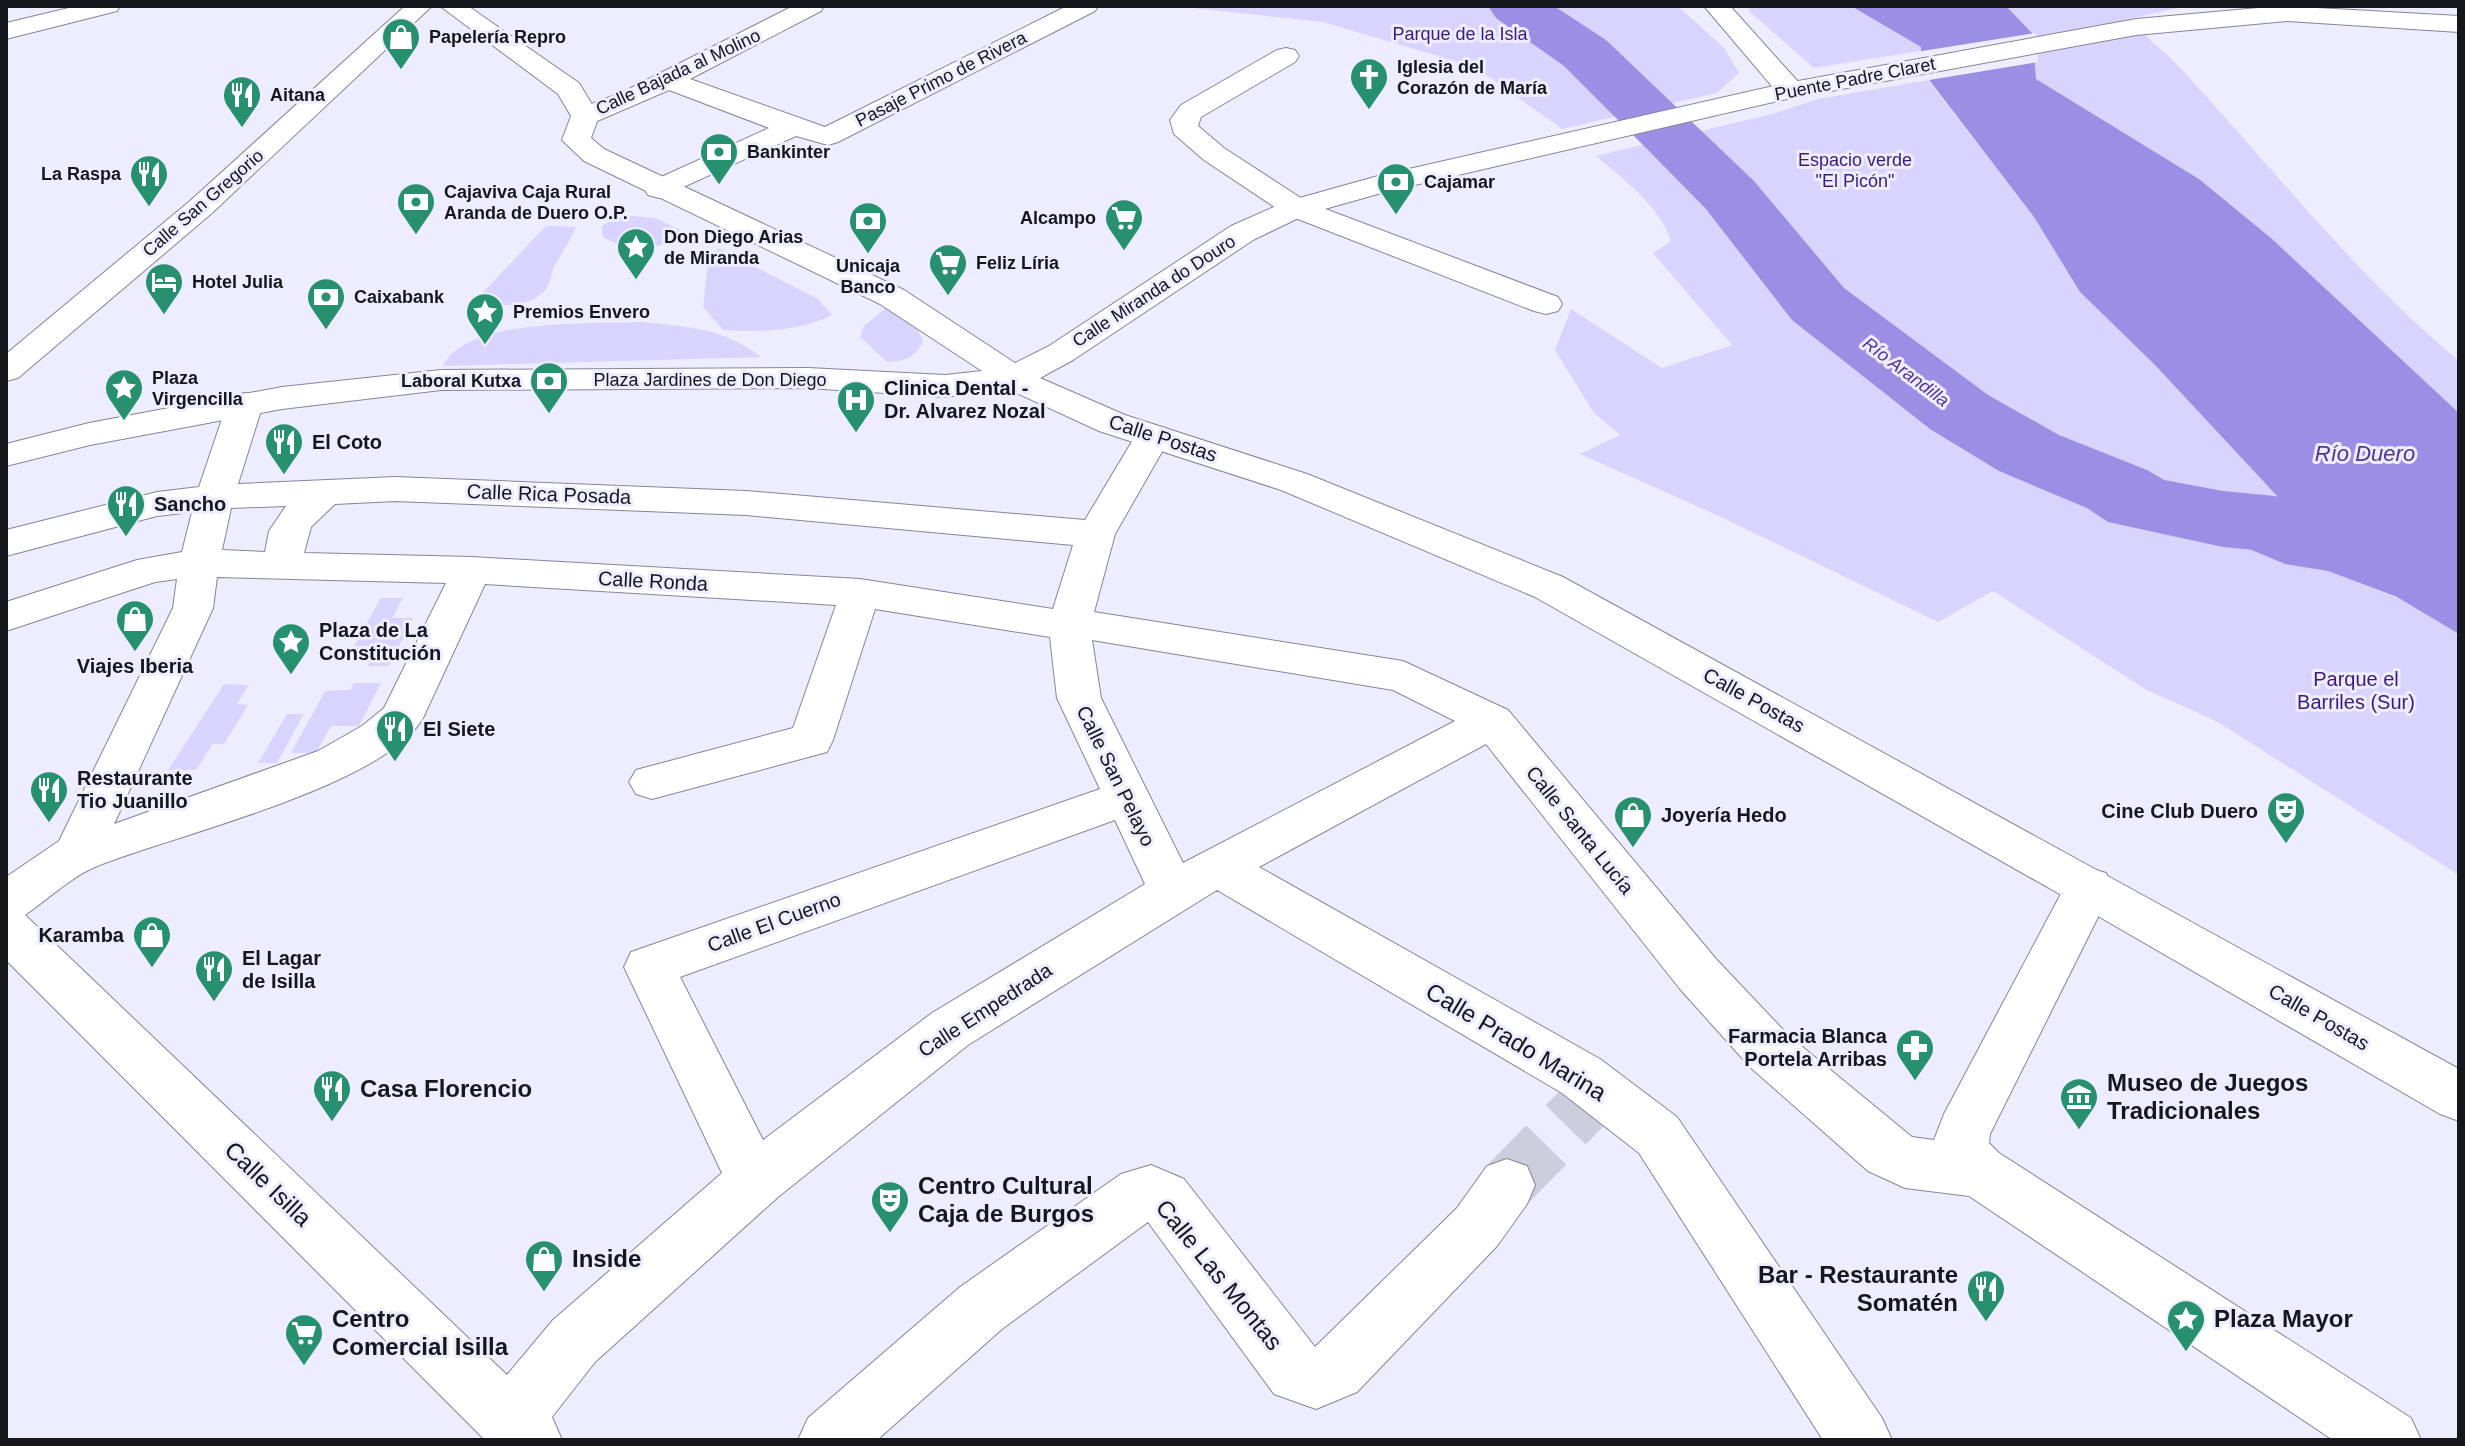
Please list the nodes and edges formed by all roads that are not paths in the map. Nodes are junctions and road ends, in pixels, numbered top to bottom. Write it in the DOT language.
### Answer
graph roads {
  1 [pos="108,6"];
  2 [pos="420,6"];
  3 [pos="812,6"];
  4 [pos="1086,6"];
  5 [pos="1716,6"];
  6 [pos="459,11"];
  7 [pos="2459,24"];
  8 [pos="394,28"];
  9 [pos="6,31"];
  10 [pos="1286,56"];
  11 [pos="668,80"];
  12 [pos="1791,91"];
  13 [pos="793,127"];
  14 [pos="581,128"];
  15 [pos="1576,140"];
  16 [pos="659,189"];
  17 [pos="1296,208"];
  18 [pos="1546,304"];
  19 [pos="6,371"];
  20 [pos="1013,378"];
  21 [pos="245,404"];
  22 [pos="1153,436"];
  23 [pos="6,455"];
  24 [pos="325,492"];
  25 [pos="215,497"];
  26 [pos="1096,534"];
  27 [pos="6,543"];
  28 [pos="199,563"];
  29 [pos="285,565"];
  30 [pos="472,570"];
  31 [pos="860,593"];
  32 [pos="6,617"];
  33 [pos="1087,626"];
  34 [pos="1492,721"];
  35 [pos="652,782"];
  36 [pos="1125,798"];
  37 [pos="77,854"];
  38 [pos="1196,880"];
  39 [pos="2089,887"];
  40 [pos="6,902"];
  41 [pos="6,928"];
  42 [pos="2459,1097"];
  43 [pos="1979,1171"];
  44 [pos="758,1178"];
  45 [pos="1507,1185"];
  46 [pos="520,1430"];
  47 [pos="2361,1432"];
  48 [pos="830,1440"];
  49 [pos="1860,1440"];
  1 -- 9 [label="street"];
  2 -- 8 [label="street, Calle San Gregorio"];
  3 -- 11 [label="street, Calle Bajada al Molino"];
  4 -- 13 [label="street, Pasaje Primo de Rivera"];
  5 -- 12 [label="street"];
  6 -- 8 [label="street"];
  6 -- 14 [label="street"];
  7 -- 12 [label="street, Puente Padre Claret"];
  8 -- 19 [label="street, Calle San Gregorio"];
  10 -- 17 [label="street"];
  11 -- 13 [label="street, Pasaje Primo de Rivera"];
  11 -- 14 [label="street, Calle Bajada al Molino"];
  12 -- 15 [label="street, Puente Padre Claret"];
  13 -- 16 [label="street"];
  14 -- 16 [label="street"];
  15 -- 17 [label="street, Calle Miranda do Douro"];
  16 -- 20 [label="street"];
  17 -- 18 [label="street"];
  17 -- 20 [label="street, Calle Miranda do Douro"];
  20 -- 21 [label="street, Plaza Jardines de Don Diego"];
  20 -- 22 [label="street, Calle Postas"];
  21 -- 23 [label="street"];
  21 -- 25 [label="street"];
  22 -- 26 [label="street, Calle San Pelayo"];
  22 -- 39 [label="street, Calle Postas"];
  24 -- 25 [label="street, Calle Rica Posada"];
  24 -- 26 [label="street, Calle Rica Posada"];
  24 -- 29 [label="street"];
  25 -- 27 [label="street, Calle Rica Posada"];
  25 -- 28 [label="street"];
  26 -- 33 [label="street, Calle San Pelayo"];
  28 -- 29 [label="street, Calle Ronda"];
  28 -- 32 [label="street, Calle Ronda"];
  28 -- 37 [label="street"];
  29 -- 30 [label="street, Calle Ronda"];
  30 -- 31 [label="street, Calle Ronda"];
  30 -- 37 [label="street"];
  31 -- 33 [label="street, Calle Ronda"];
  31 -- 35 [label="street"];
  33 -- 34 [label="street, Calle Santa Lucía"];
  33 -- 36 [label="street, Calle San Pelayo"];
  34 -- 38 [label="street, Calle Empedrada"];
  34 -- 43 [label="street, Calle Santa Lucía"];
  36 -- 38 [label="street, Calle San Pelayo"];
  36 -- 44 [label="street, Calle El Cuerno"];
  37 -- 40 [label="street"];
  38 -- 44 [label="street, Calle Empedrada"];
  38 -- 49 [label="street, Calle Prado Marina"];
  39 -- 42 [label="street, Calle Postas"];
  39 -- 43 [label="street"];
  41 -- 46 [label="street, Calle Isilla"];
  43 -- 47 [label="street"];
  44 -- 46 [label="street, Calle Empedrada"];
  45 -- 48 [label="street, Calle Las Montas"];
}
